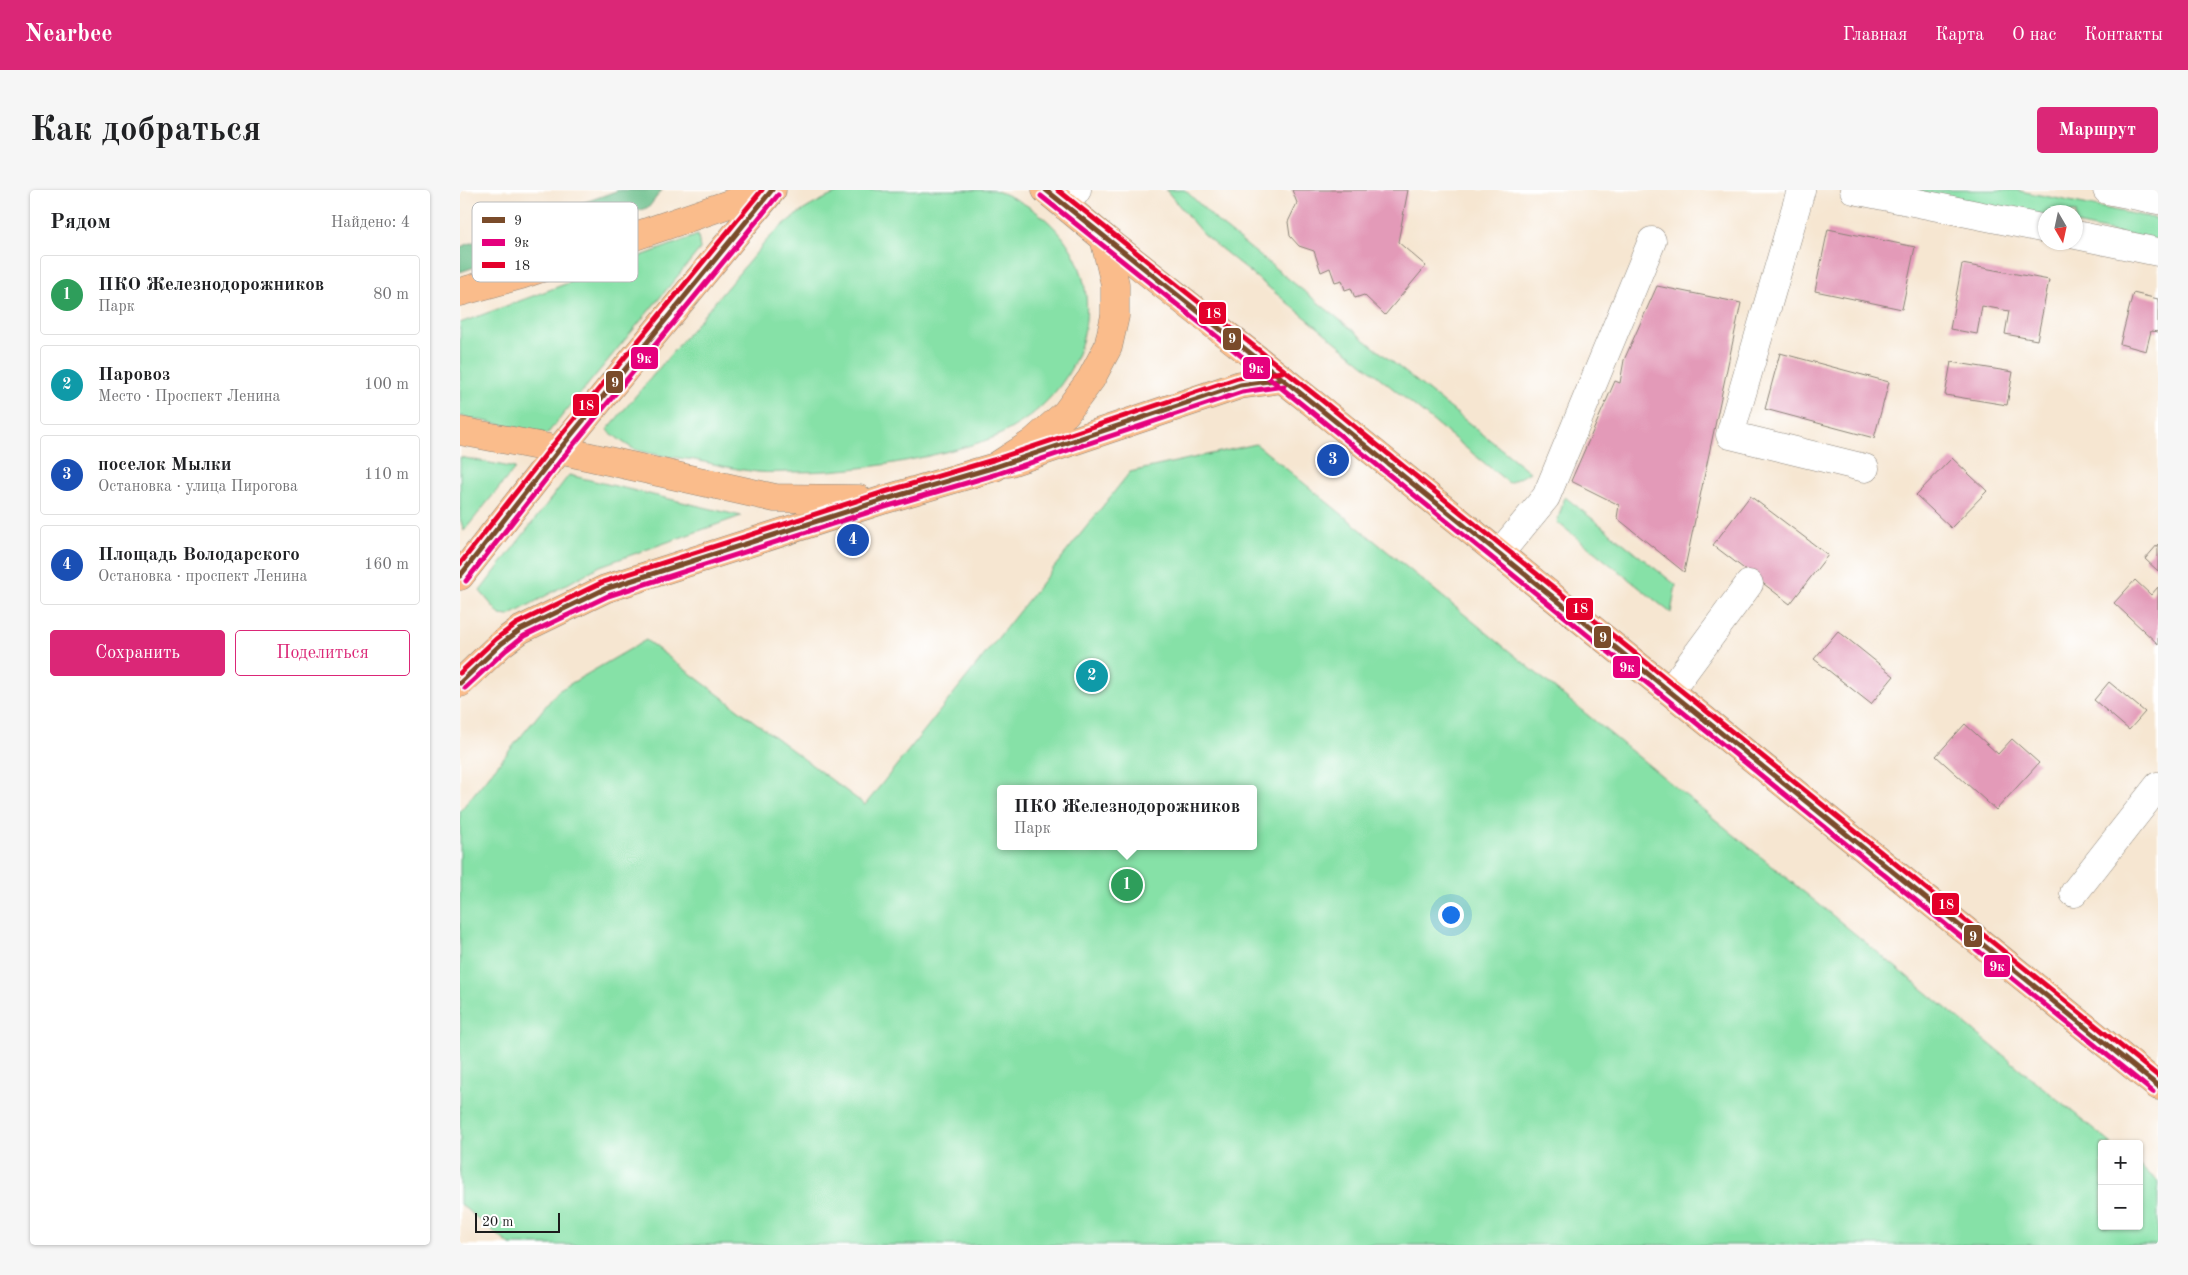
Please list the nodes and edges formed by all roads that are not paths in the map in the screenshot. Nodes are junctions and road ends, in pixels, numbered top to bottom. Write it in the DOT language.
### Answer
graph roads {
  1 [pos="771,190"];
  2 [pos="1801,190"];
  3 [pos="1854,190"];
  4 [pos="2107,190"];
  5 [pos="1063,195"];
  6 [pos="2158,200"];
  7 [pos="2038,227"];
  8 [pos="638,235"];
  9 [pos="2083,236"];
  10 [pos="1104,238"];
  11 [pos="1652,241"];
  12 [pos="2158,252"];
  13 [pos="496,282"];
  14 [pos="460,292"];
  15 [pos="1283,379"];
  16 [pos="460,431"];
  17 [pos="559,450"];
  18 [pos="995,467"];
  19 [pos="1865,468"];
  20 [pos="883,500"];
  21 [pos="1499,554"];
  22 [pos="460,576"];
  23 [pos="1749,584"];
  24 [pos="460,683"];
  25 [pos="1670,692"];
  26 [pos="2158,786"];
  27 [pos="2074,892"];
  28 [pos="2158,1086"];
  1 -- 8 [label="main road"];
  1 -- 17 [label="main road"];
  2 -- 19 [label="street"];
  3 -- 7 [label="street"];
  4 -- 6 [label="street"];
  5 -- 10 [label="main road"];
  9 -- 12 [label="street"];
  10 -- 15 [label="main road"];
  10 -- 18 [label="main road"];
  11 -- 21 [label="street"];
  13 -- 14 [label="main road"];
  15 -- 18 [label="main road"];
  15 -- 21 [label="main road"];
  16 -- 17 [label="main road"];
  17 -- 20 [label="main road"];
  17 -- 22 [label="main road"];
  18 -- 20 [label="main road"];
  20 -- 24 [label="main road"];
  21 -- 25 [label="main road"];
  23 -- 25 [label="street"];
  25 -- 28 [label="main road"];
  26 -- 27 [label="street"];
}
